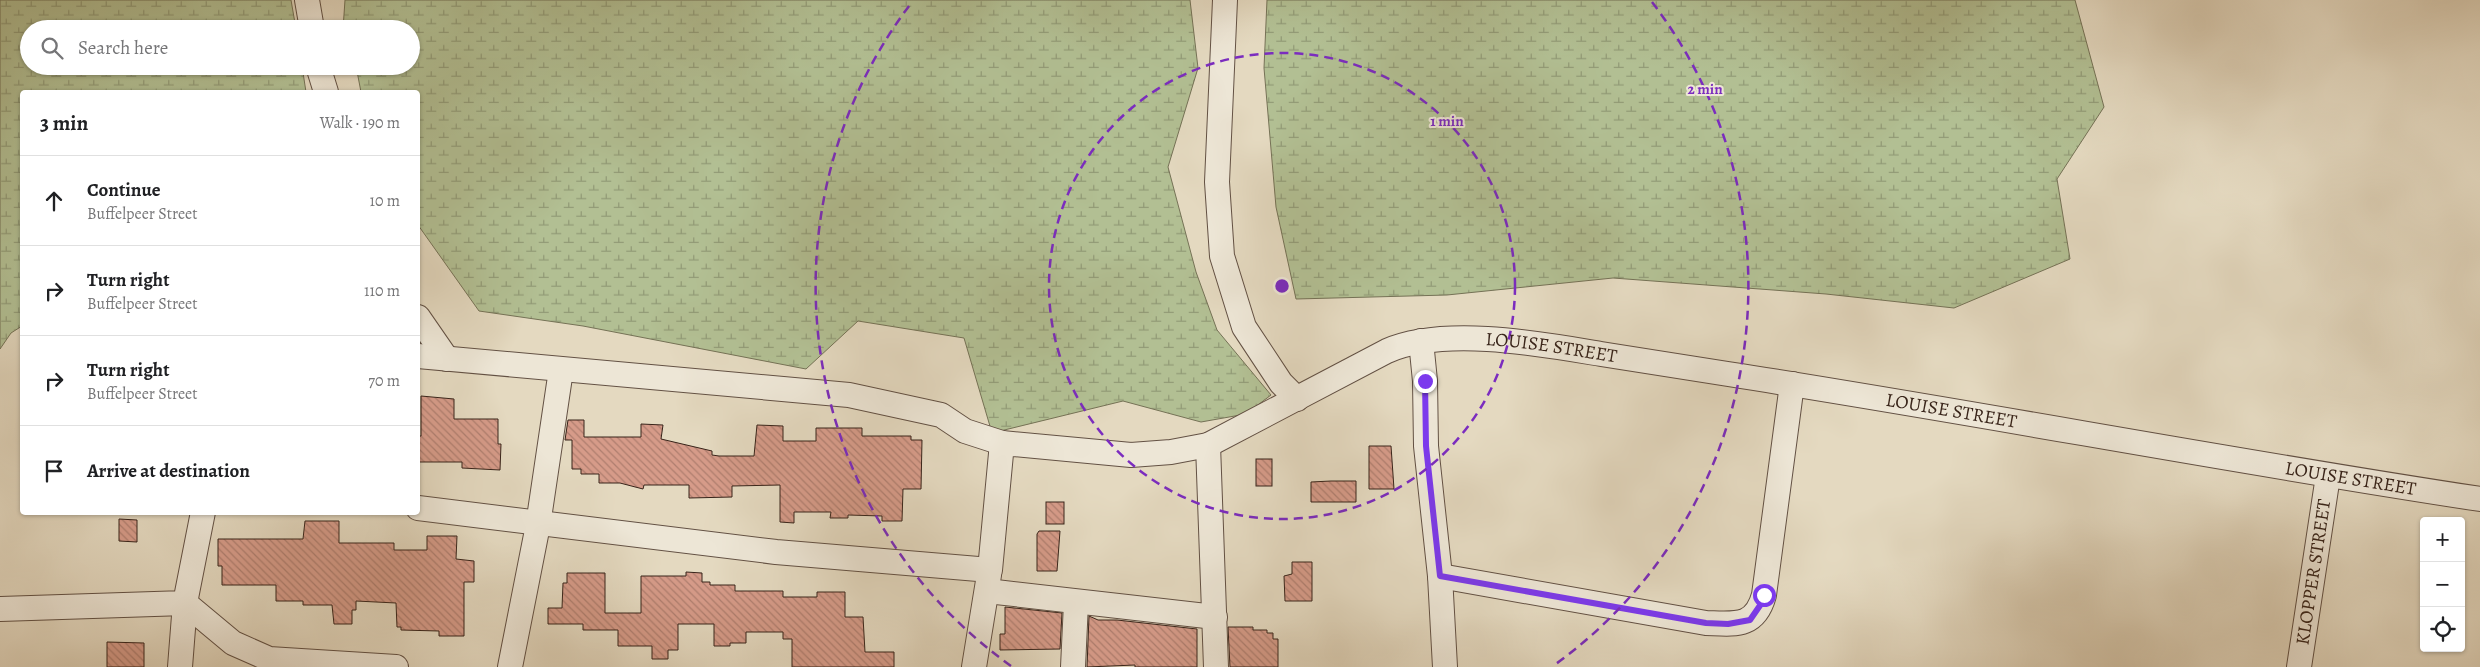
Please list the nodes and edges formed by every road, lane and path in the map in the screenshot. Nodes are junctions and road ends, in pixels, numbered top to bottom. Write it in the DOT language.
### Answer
graph roads {
  1 [pos="306,0"];
  2 [pos="1225,0"];
  3 [pos="310,20"];
  4 [pos="321,75"];
  5 [pos="325,90"];
  6 [pos="420,320"];
  7 [pos="1421,341"];
  8 [pos="420,356"];
  9 [pos="447,359"];
  10 [pos="561,370"];
  11 [pos="1792,384"];
  12 [pos="1297,399"];
  13 [pos="1002,443"];
  14 [pos="1208,444"];
  15 [pos="2328,476"];
  16 [pos="2480,499"];
  17 [pos="420,508"];
  18 [pos="202,515"];
  19 [pos="538,525"];
  20 [pos="1440,576"];
  21 [pos="989,581"];
  22 [pos="185,603"];
  23 [pos="1076,603"];
  24 [pos="0,609"];
  25 [pos="1215,617"];
  26 [pos="180,667"];
  27 [pos="396,667"];
  28 [pos="510,667"];
  29 [pos="974,667"];
  30 [pos="1073,667"];
  31 [pos="1216,667"];
  32 [pos="1445,667"];
  33 [pos="2299,667"];
  1 -- 3 [label="street"];
  2 -- 12 [label="street"];
  4 -- 5 [label="street"];
  6 -- 9 [label="street"];
  7 -- 11 [label="street, LOUISE STREET"];
  7 -- 12 [label="street, LOUISE STREET"];
  7 -- 20 [label="street"];
  8 -- 9 [label="street, LOUISE STREET"];
  9 -- 10 [label="street, LOUISE STREET"];
  10 -- 13 [label="street, LOUISE STREET"];
  10 -- 19 [label="street"];
  11 -- 15 [label="street, LOUISE STREET"];
  11 -- 20 [label="street"];
  12 -- 14 [label="street, LOUISE STREET"];
  13 -- 14 [label="street, LOUISE STREET"];
  13 -- 21 [label="street"];
  14 -- 25 [label="street"];
  15 -- 16 [label="street, LOUISE STREET"];
  15 -- 33 [label="street, KLOPPER STREET"];
  17 -- 19 [label="street"];
  18 -- 22 [label="street"];
  19 -- 21 [label="street"];
  19 -- 28 [label="street"];
  20 -- 32 [label="street"];
  21 -- 23 [label="street"];
  21 -- 29 [label="street"];
  22 -- 24 [label="street"];
  22 -- 26 [label="street"];
  22 -- 27 [label="street"];
  23 -- 25 [label="street"];
  23 -- 30 [label="street"];
  25 -- 31 [label="street"];
}
